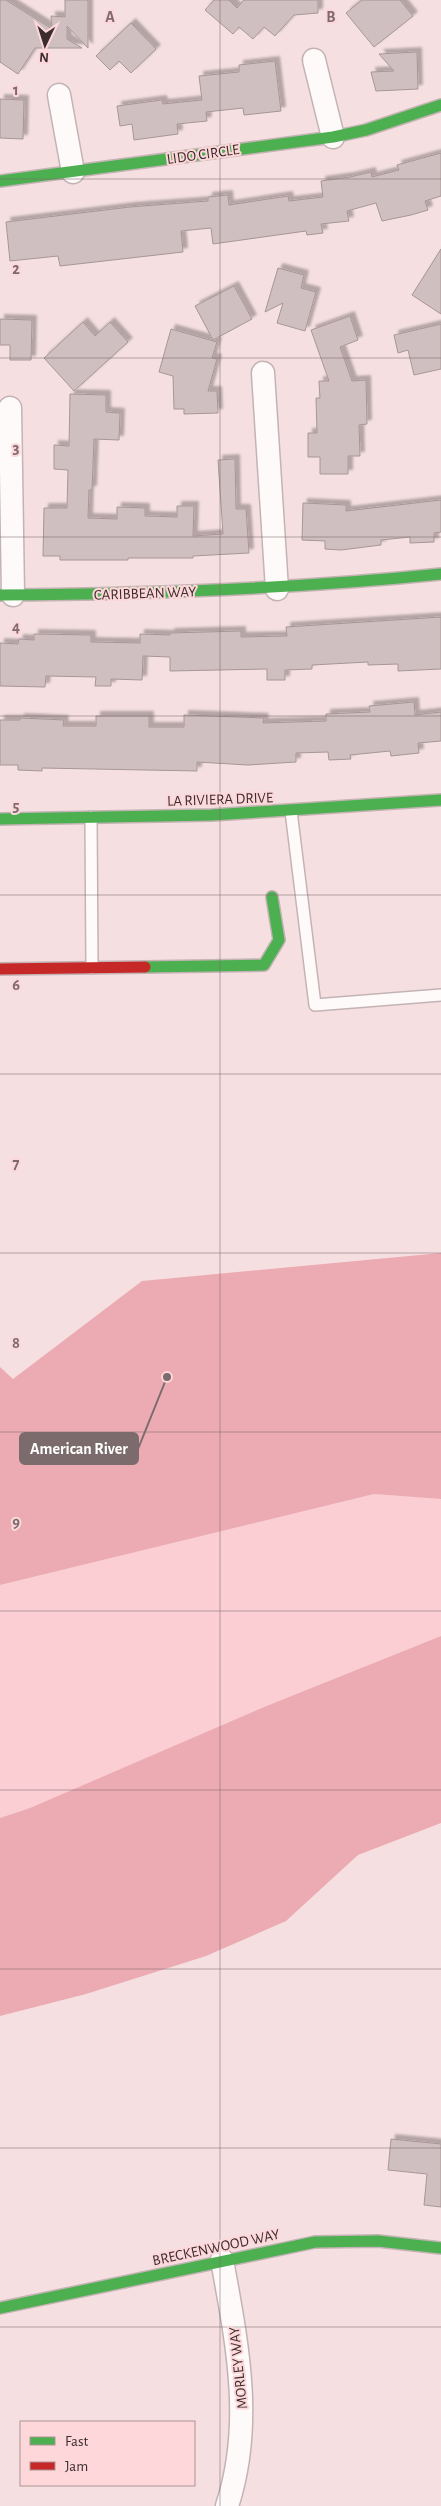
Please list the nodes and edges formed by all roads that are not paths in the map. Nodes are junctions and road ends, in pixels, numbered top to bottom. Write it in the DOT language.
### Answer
graph roads {
  1 [pos="314,60"];
  2 [pos="59,95"];
  3 [pos="441,105"];
  4 [pos="333,137"];
  5 [pos="73,172"];
  6 [pos="0,181"];
  7 [pos="263,373"];
  8 [pos="10,408"];
  9 [pos="441,574"];
  10 [pos="277,589"];
  11 [pos="6,595"];
  12 [pos="441,800"];
  13 [pos="291,811"];
  14 [pos="91,817"];
  15 [pos="0,819"];
  16 [pos="272,897"];
  17 [pos="92,968"];
  18 [pos="0,970"];
  19 [pos="441,995"];
  20 [pos="441,2248"];
  21 [pos="222,2260"];
  22 [pos="0,2308"];
  23 [pos="227,2506"];
  1 -- 4 [label="street"];
  2 -- 5 [label="street"];
  3 -- 4 [label="street, LIDO CIRCLE"];
  4 -- 5 [label="street, LIDO CIRCLE"];
  5 -- 6 [label="street, LIDO CIRCLE"];
  7 -- 10 [label="street"];
  8 -- 11 [label="street, CARIBBEAN WAY"];
  9 -- 10 [label="street, CARIBBEAN WAY"];
  10 -- 11 [label="street, CARIBBEAN WAY"];
  12 -- 13 [label="street, LA RIVIERA DRIVE"];
  13 -- 14 [label="street, LA RIVIERA DRIVE"];
  13 -- 19 [label="lane"];
  14 -- 15 [label="street, LA RIVIERA DRIVE"];
  14 -- 17 [label="lane"];
  16 -- 17 [label="street"];
  17 -- 18 [label="street"];
  20 -- 21 [label="street, BRECKENWOOD WAY"];
  21 -- 22 [label="street, BRECKENWOOD WAY"];
  21 -- 23 [label="street, MORLEY WAY"];
}
